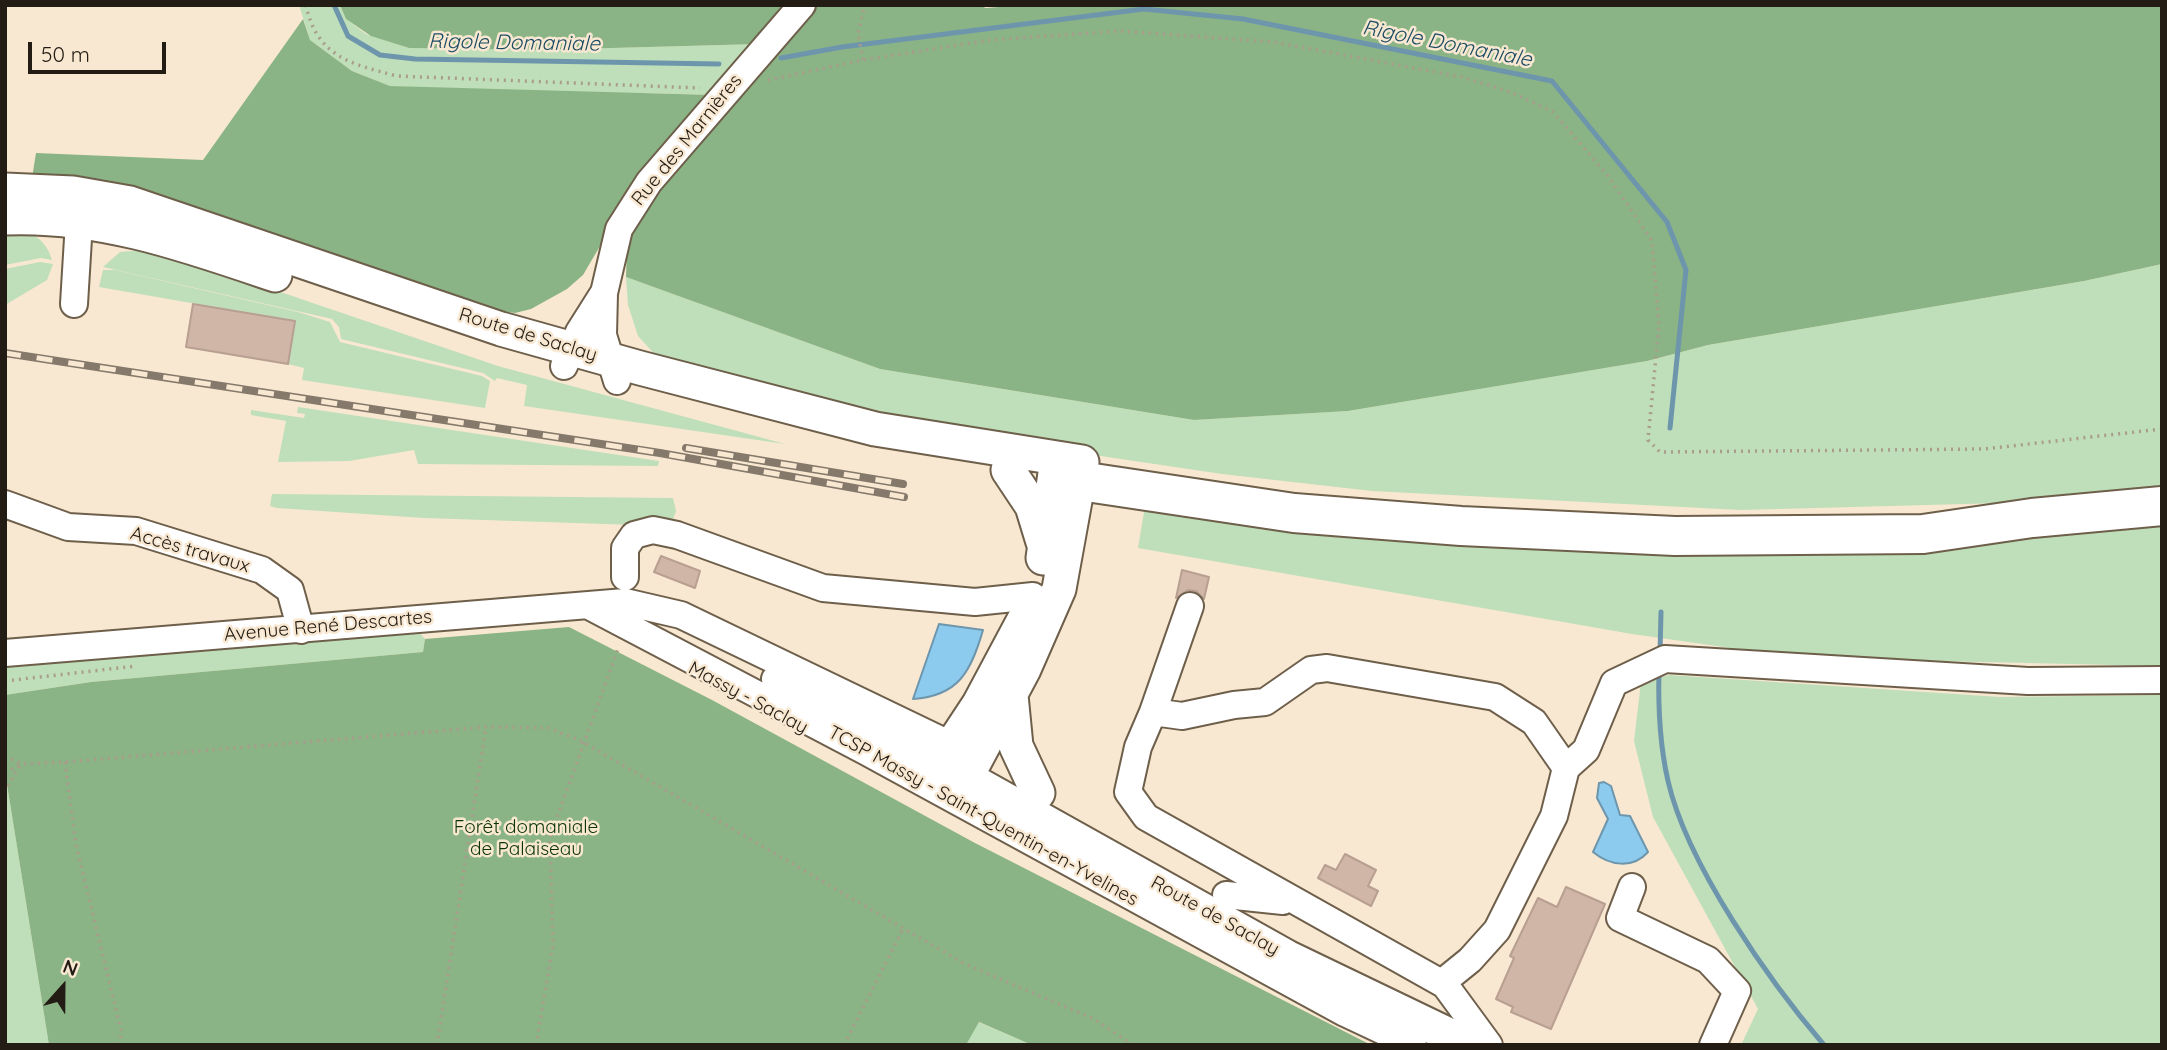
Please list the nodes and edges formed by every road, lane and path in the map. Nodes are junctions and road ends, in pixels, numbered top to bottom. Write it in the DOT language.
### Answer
graph roads {
  1 [pos="306,5"];
  2 [pos="802,5"];
  3 [pos="865,5"];
  4 [pos="863,60"];
  5 [pos="760,82"];
  6 [pos="701,88"];
  7 [pos="5,190"];
  8 [pos="5,218"];
  9 [pos="79,222"];
  10 [pos="604,293"];
  11 [pos="74,304"];
  12 [pos="568,357"];
  13 [pos="613,370"];
  14 [pos="2162,429"];
  15 [pos="1008,470"];
  16 [pos="1069,470"];
  17 [pos="5,504"];
  18 [pos="2162,506"];
  19 [pos="1045,547"];
  20 [pos="625,577"];
  21 [pos="1034,596"];
  22 [pos="1190,606"];
  23 [pos="591,607"];
  24 [pos="301,630"];
  25 [pos="608,640"];
  26 [pos="619,646"];
  27 [pos="631,652"];
  28 [pos="5,653"];
  29 [pos="2162,680"];
  30 [pos="1011,695"];
  31 [pos="1153,712"];
  32 [pos="486,727"];
  33 [pos="583,742"];
  34 [pos="5,757"];
  35 [pos="959,761"];
  36 [pos="65,762"];
  37 [pos="22,764"];
  38 [pos="1566,768"];
  39 [pos="5,773"];
  40 [pos="5,790"];
  41 [pos="1038,793"];
  42 [pos="1632,887"];
  43 [pos="1226,895"];
  44 [pos="1295,902"];
  45 [pos="904,928"];
  46 [pos="1445,985"];
  47 [pos="1357,993"];
  48 [pos="120,1045"];
  49 [pos="437,1045"];
  50 [pos="536,1045"];
  51 [pos="844,1045"];
  52 [pos="1133,1045"];
  53 [pos="1413,1045"];
  54 [pos="1469,1045"];
  55 [pos="1489,1045"];
  56 [pos="1713,1045"];
  1 -- 6 [label="path"];
  2 -- 10 [label="street, Rue des Marnières"];
  3 -- 4 [label="path"];
  4 -- 5 [label="path"];
  4 -- 14 [label="path"];
  7 -- 12 [label="main road, Route de Saclay"];
  8 -- 9 [label="main road, Route de Saclay"];
  9 -- 11 [label="street"];
  9 -- 12 [label="main road, Route de Saclay"];
  10 -- 12 [label="street, Rue des Marnières"];
  10 -- 13 [label="street, Rue des Marnières"];
  12 -- 13 [label="main road, Route de Saclay"];
  13 -- 15 [label="main road, Route de Saclay"];
  13 -- 16 [label="main road, Route de Saclay"];
  15 -- 16 [label="main road, Route de Saclay"];
  15 -- 19 [label="main road"];
  16 -- 18 [label="highway"];
  16 -- 19 [label="main road"];
  16 -- 30 [label="main road"];
  17 -- 24 [label="street, Accès travaux"];
  19 -- 21 [label="main road"];
  20 -- 21 [label="street"];
  21 -- 35 [label="main road"];
  22 -- 31 [label="street"];
  23 -- 24 [label="street, Avenue René Descartes"];
  23 -- 35 [label="street, Avenue René Descartes"];
  23 -- 53 [label="street, TCSP Massy - Saint-Quentin-en-Yvelines"];
  24 -- 28 [label="street, Avenue René Descartes"];
  25 -- 26 [label="path"];
  26 -- 27 [label="path"];
  26 -- 33 [label="path"];
  29 -- 38 [label="street"];
  30 -- 35 [label="main road"];
  30 -- 41 [label="main road"];
  31 -- 38 [label="street"];
  31 -- 44 [label="street"];
  32 -- 33 [label="path"];
  32 -- 36 [label="path"];
  32 -- 49 [label="path"];
  33 -- 45 [label="path"];
  33 -- 50 [label="path"];
  34 -- 37 [label="path"];
  35 -- 41 [label="main road"];
  35 -- 47 [label="main road, Route de Saclay"];
  36 -- 37 [label="path"];
  36 -- 48 [label="path"];
  37 -- 39 [label="path"];
  37 -- 40 [label="path"];
  38 -- 46 [label="street"];
  41 -- 43 [label="main road"];
  42 -- 56 [label="street"];
  43 -- 44 [label="street"];
  43 -- 47 [label="main road"];
  44 -- 46 [label="street"];
  45 -- 51 [label="path"];
  45 -- 52 [label="path"];
  46 -- 55 [label="street"];
  47 -- 54 [label="main road, Route de Saclay"];
}
